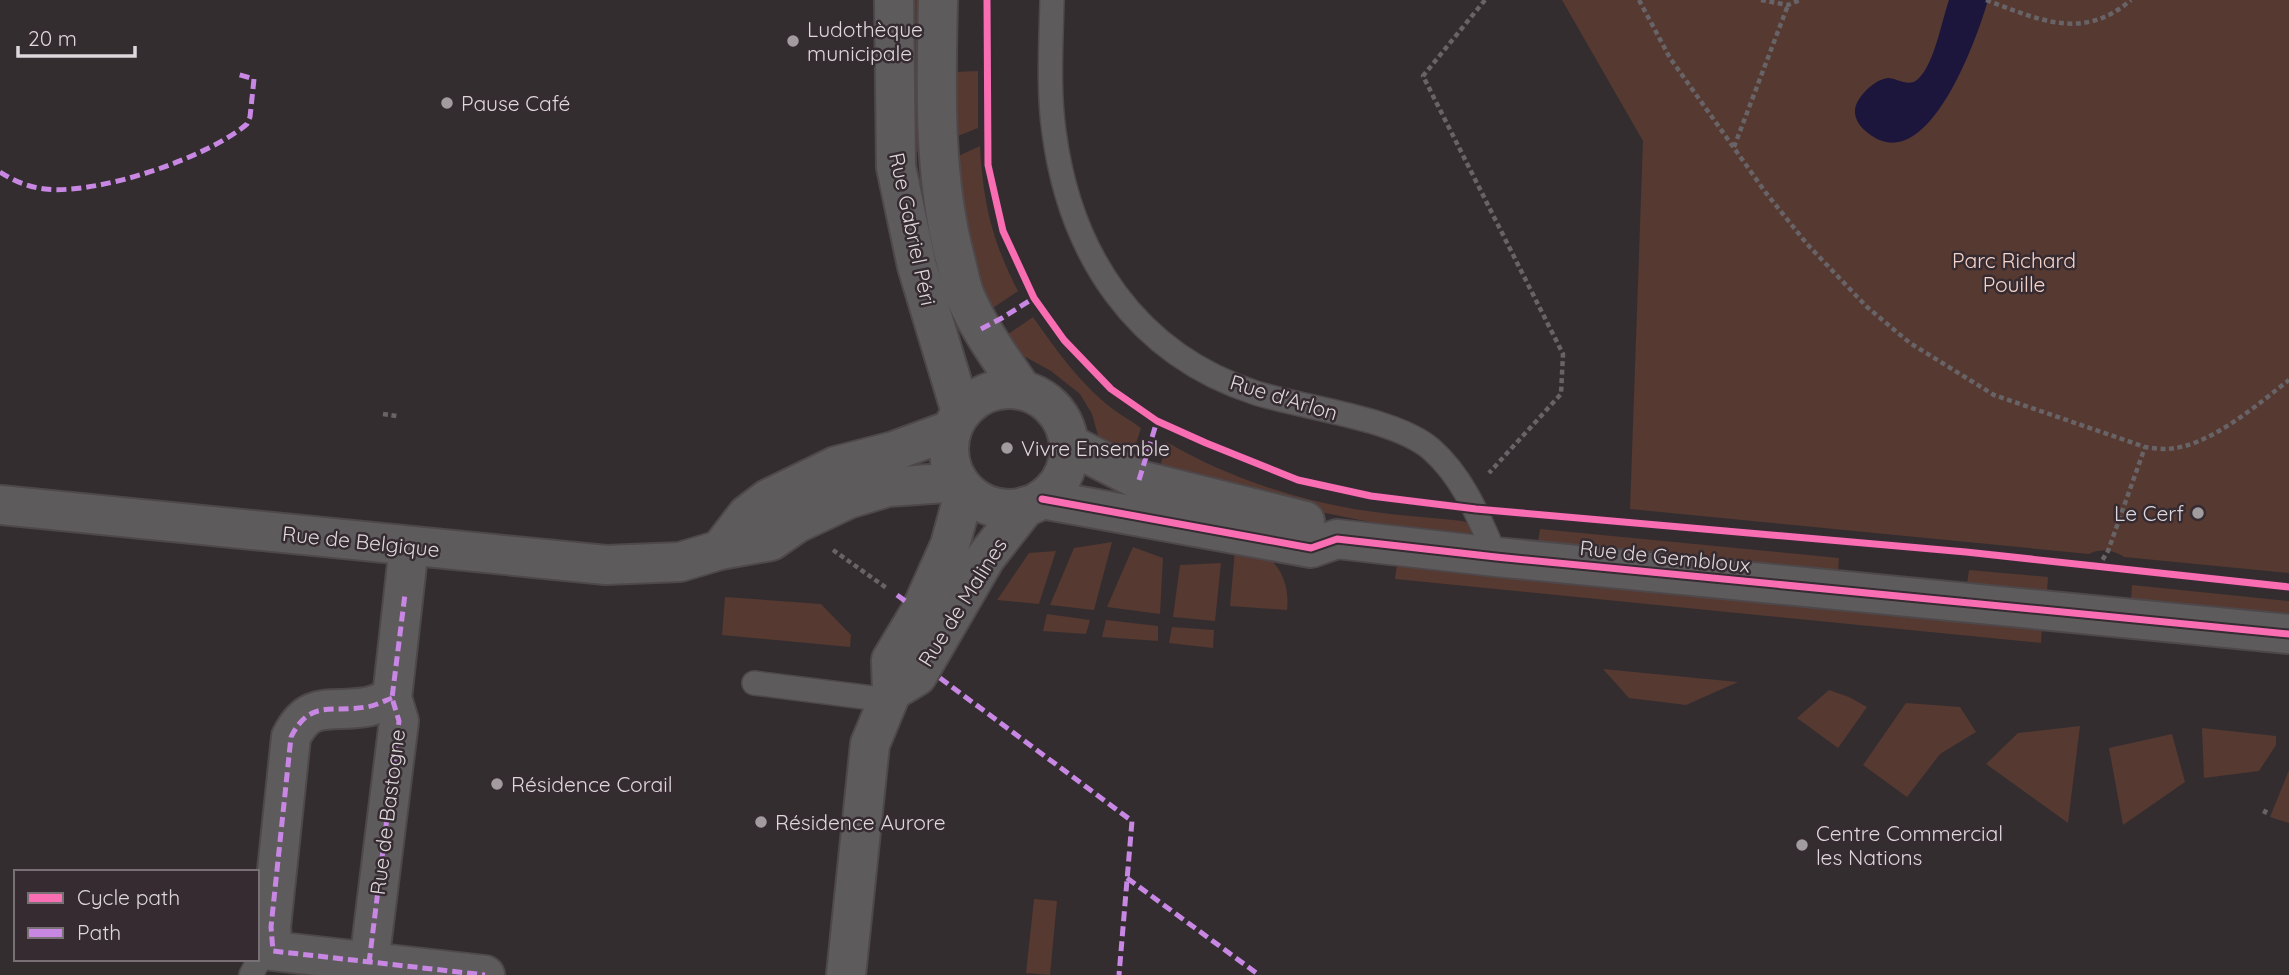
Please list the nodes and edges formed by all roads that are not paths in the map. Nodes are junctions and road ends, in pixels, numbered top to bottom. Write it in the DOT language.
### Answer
graph roads {
  1 [pos="894,0"];
  2 [pos="938,0"];
  3 [pos="1052,0"];
  4 [pos="1022,390"];
  5 [pos="956,421"];
  6 [pos="1069,443"];
  7 [pos="962,486"];
  8 [pos="1034,503"];
  9 [pos="0,505"];
  10 [pos="1337,539"];
  11 [pos="409,546"];
  12 [pos="720,550"];
  13 [pos="1496,557"];
  14 [pos="2289,634"];
  15 [pos="754,683"];
  16 [pos="890,695"];
  17 [pos="393,698"];
  18 [pos="262,963"];
  19 [pos="369,963"];
  20 [pos="485,975"];
  21 [pos="846,975"];
  1 -- 5 [label="street, Rue Gabriel Péri"];
  2 -- 4 [label="street, Rue Gabriel Péri"];
  3 -- 13 [label="lane, Rue d'Arlon"];
  4 -- 5 [label="street"];
  4 -- 6 [label="street"];
  5 -- 7 [label="street"];
  5 -- 12 [label="street"];
  6 -- 8 [label="street"];
  6 -- 10 [label="street, Rue de Gembloux"];
  7 -- 8 [label="street"];
  7 -- 12 [label="street, Rue de Belgique"];
  7 -- 16 [label="street, Rue de Malines"];
  8 -- 10 [label="street, Rue de Gembloux"];
  8 -- 16 [label="street, Rue de Malines"];
  9 -- 11 [label="street, Rue de Belgique"];
  10 -- 13 [label="street, Rue de Gembloux"];
  11 -- 12 [label="street, Rue de Belgique"];
  11 -- 17 [label="street, Rue de Bastogne"];
  13 -- 14 [label="street, Rue de Gembloux"];
  15 -- 16 [label="lane"];
  16 -- 21 [label="street, Rue de Malines"];
  17 -- 18 [label="street"];
  17 -- 19 [label="street, Rue de Bastogne"];
  18 -- 19 [label="street"];
  19 -- 20 [label="street"];
}
